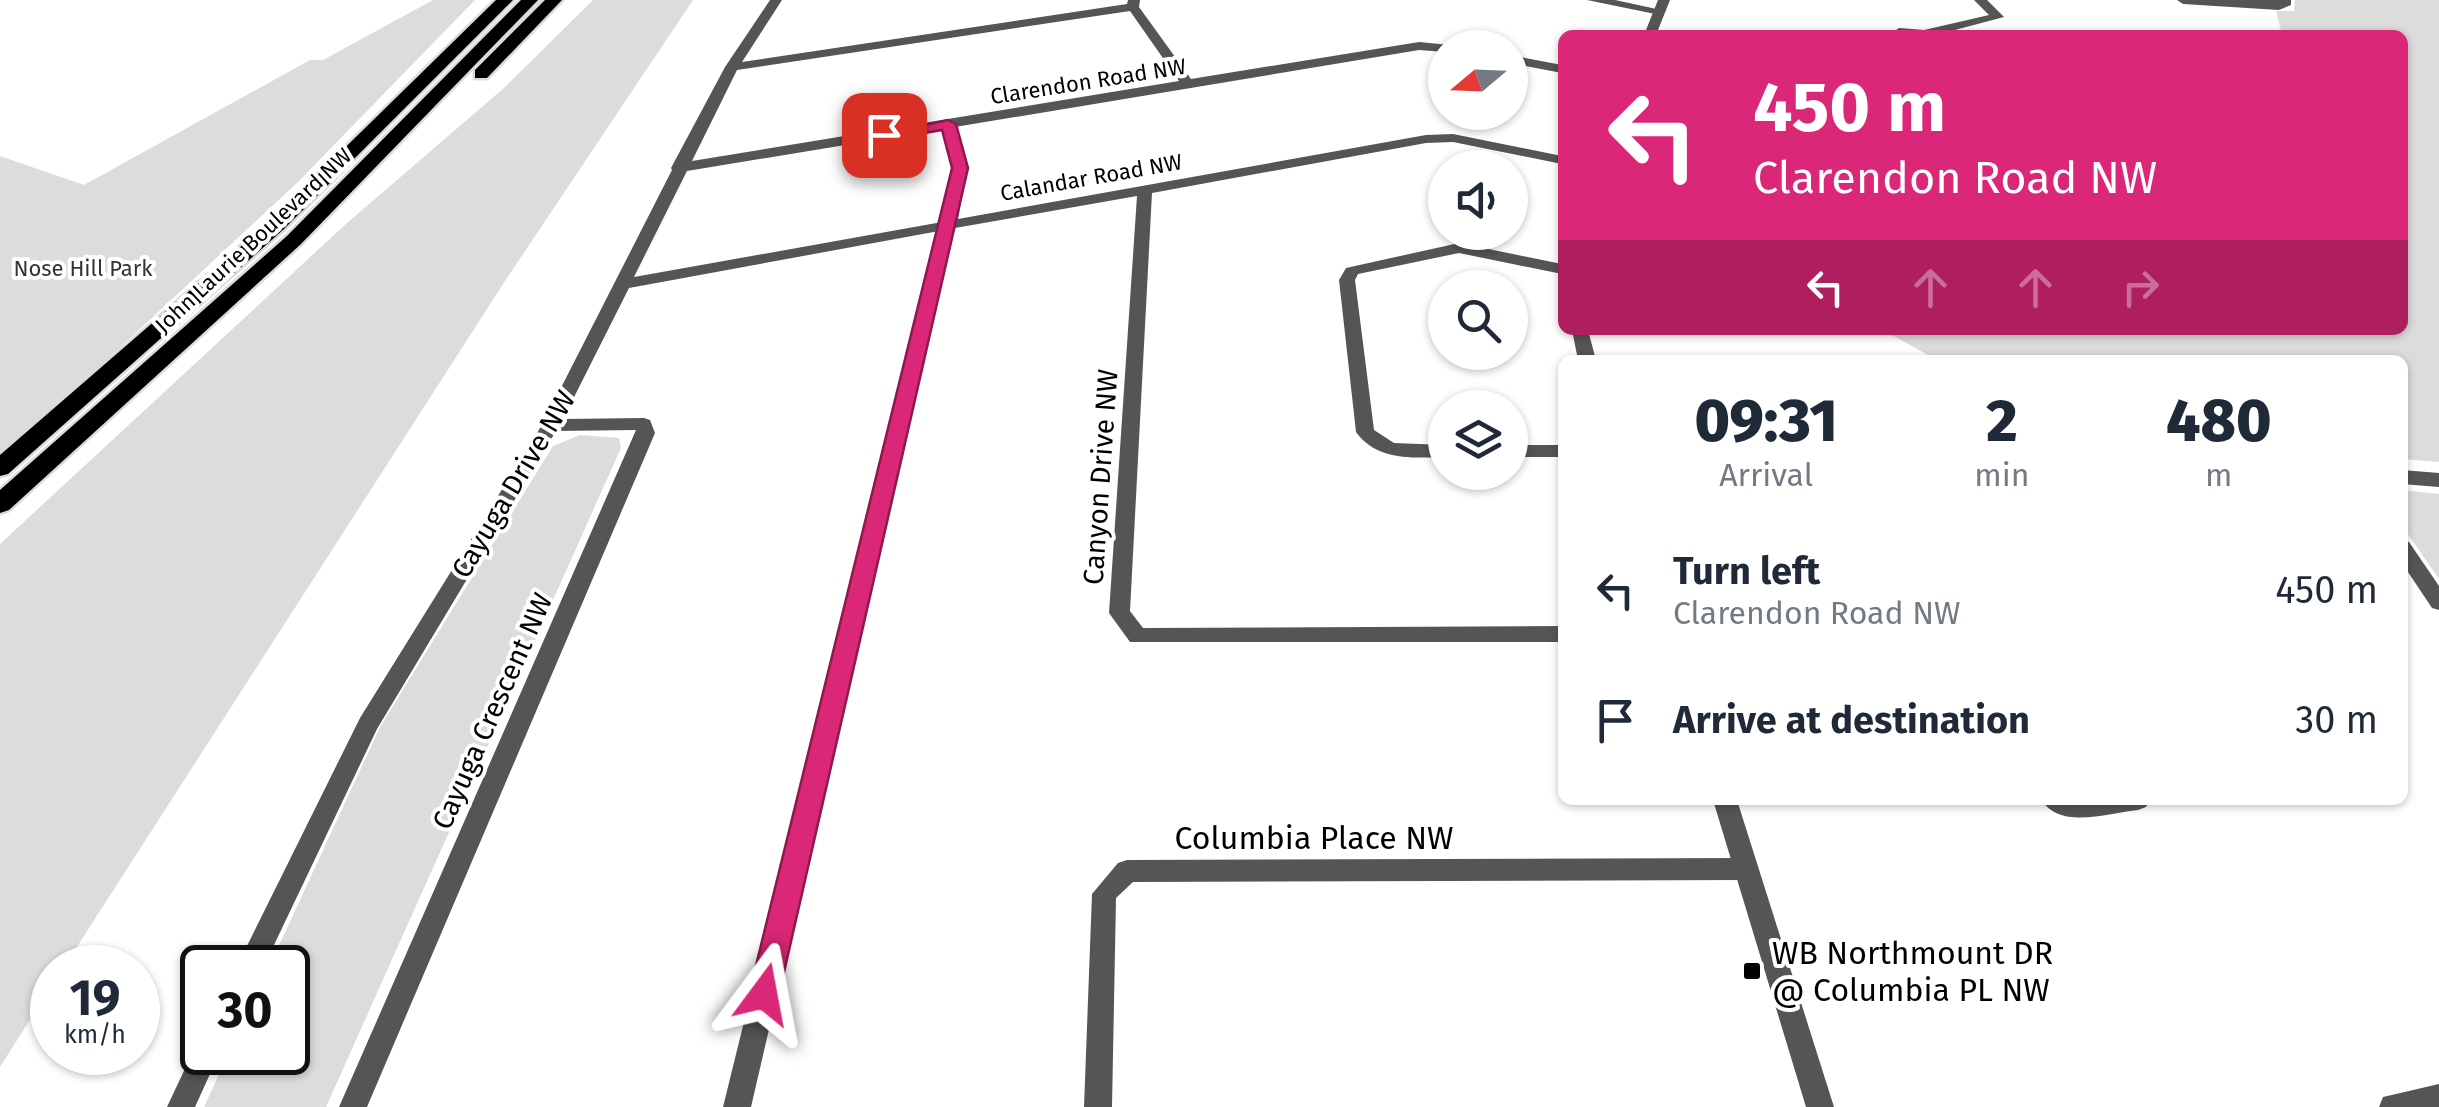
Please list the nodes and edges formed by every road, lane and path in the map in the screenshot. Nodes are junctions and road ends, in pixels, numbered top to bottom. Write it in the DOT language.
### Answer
graph roads {
  1 [pos="483,0"];
  2 [pos="504,0"];
  3 [pos="530,0"];
  4 [pos="554,0"];
  5 [pos="776,0"];
  6 [pos="1593,0"];
  7 [pos="1980,0"];
  8 [pos="2183,0"];
  9 [pos="2286,2"];
  10 [pos="1134,4"];
  11 [pos="1662,5"];
  12 [pos="1652,30"];
  13 [pos="1941,30"];
  14 [pos="1428,47"];
  15 [pos="1528,63"];
  16 [pos="732,66"];
  17 [pos="1558,68"];
  18 [pos="1188,84"];
  19 [pos="948,124"];
  20 [pos="1558,159"];
  21 [pos="678,168"];
  22 [pos="1145,189"];
  23 [pos="948,225"];
  24 [pos="294,240"];
  25 [pos="1558,268"];
  26 [pos="626,282"];
  27 [pos="183,307"];
  28 [pos="551,425"];
  29 [pos="1428,451"];
  30 [pos="1558,451"];
  31 [pos="1528,452"];
  32 [pos="0,468"];
  33 [pos="2408,478"];
  34 [pos="2439,480"];
  35 [pos="0,504"];
  36 [pos="2408,557"];
  37 [pos="2439,602"];
  38 [pos="1558,634"];
  39 [pos="1727,805"];
  40 [pos="2064,805"];
  41 [pos="2096,805"];
  42 [pos="1746,869"];
  43 [pos="260,945"];
  44 [pos="196,1075"];
  45 [pos="2439,1098"];
  46 [pos="181,1107"];
  47 [pos="353,1107"];
  48 [pos="737,1107"];
  49 [pos="1098,1107"];
  50 [pos="1820,1107"];
  51 [pos="2393,1107"];
  1 -- 27 [label="main road"];
  2 -- 27 [label="main road, John Laurie Boulevard NW"];
  3 -- 24 [label="main road, John Laurie Boulevard NW"];
  4 -- 24 [label="main road"];
  5 -- 16 [label="street, Cayuga Drive NW"];
  6 -- 11 [label="street"];
  7 -- 13 [label="street"];
  8 -- 9 [label="street"];
  10 -- 16 [label="street"];
  10 -- 18 [label="street"];
  11 -- 12 [label="street"];
  14 -- 18 [label="street, Clarendon Road NW"];
  15 -- 17 [label="street"];
  16 -- 21 [label="street, Cayuga Drive NW"];
  18 -- 19 [label="street, Clarendon Road NW"];
  19 -- 21 [label="street, Clarendon Road NW"];
  19 -- 23 [label="street"];
  20 -- 22 [label="street, Calandar Road NW"];
  21 -- 26 [label="street, Cayuga Drive NW"];
  22 -- 23 [label="street, Calandar Road NW"];
  22 -- 38 [label="street, Canyon Drive NW"];
  23 -- 26 [label="street, Calandar Road NW"];
  23 -- 48 [label="street"];
  24 -- 35 [label="main road, John Laurie Boulevard NW"];
  25 -- 29 [label="street"];
  26 -- 28 [label="street, Cayuga Drive NW"];
  27 -- 32 [label="main road, John Laurie Boulevard NW"];
  28 -- 43 [label="street, Cayuga Drive NW"];
  28 -- 47 [label="street, Cayuga Crescent NW"];
  30 -- 31 [label="street"];
  33 -- 34 [label="street"];
  36 -- 37 [label="street"];
  39 -- 42 [label="street"];
  40 -- 41 [label="street"];
  42 -- 49 [label="street, Columbia Place NW"];
  42 -- 50 [label="street"];
  44 -- 46 [label="street"];
  45 -- 51 [label="street"];
}
